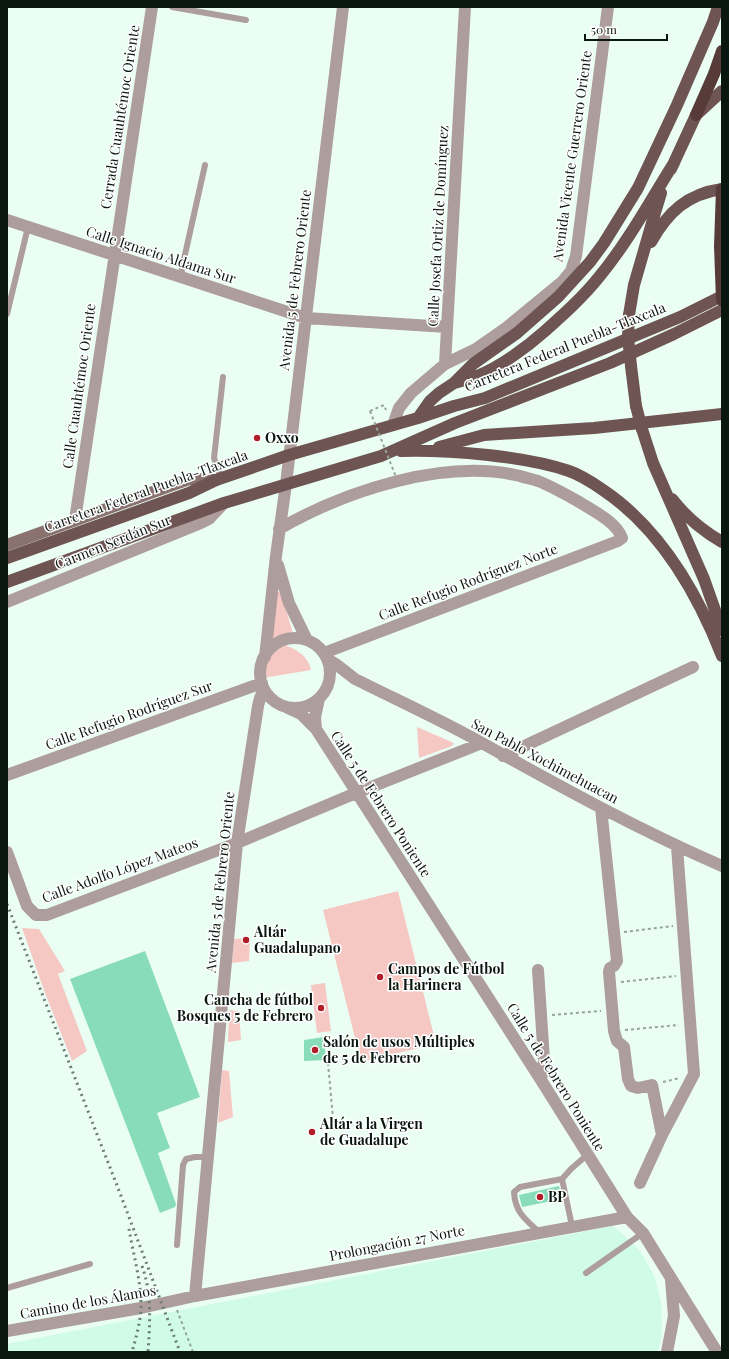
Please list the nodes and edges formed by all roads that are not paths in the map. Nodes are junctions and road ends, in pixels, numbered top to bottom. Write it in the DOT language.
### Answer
graph roads {
  1 [pos="152,7"];
  2 [pos="172,7"];
  3 [pos="343,7"];
  4 [pos="465,7"];
  5 [pos="608,7"];
  6 [pos="718,7"];
  7 [pos="246,20"];
  8 [pos="722,51"];
  9 [pos="722,91"];
  10 [pos="696,116"];
  11 [pos="674,162"];
  12 [pos="206,165"];
  13 [pos="722,189"];
  14 [pos="7,220"];
  15 [pos="28,227"];
  16 [pos="114,256"];
  17 [pos="643,257"];
  18 [pos="181,277"];
  19 [pos="722,296"];
  20 [pos="722,300"];
  21 [pos="722,310"];
  22 [pos="7,314"];
  23 [pos="306,318"];
  24 [pos="447,326"];
  25 [pos="445,364"];
  26 [pos="223,378"];
  27 [pos="454,383"];
  28 [pos="722,414"];
  29 [pos="418,418"];
  30 [pos="393,425"];
  31 [pos="430,450"];
  32 [pos="393,451"];
  33 [pos="289,455"];
  34 [pos="218,479"];
  35 [pos="286,484"];
  36 [pos="661,484"];
  37 [pos="224,503"];
  38 [pos="75,520"];
  39 [pos="279,529"];
  40 [pos="722,542"];
  41 [pos="7,545"];
  42 [pos="276,556"];
  43 [pos="7,558"];
  44 [pos="11,580"];
  45 [pos="7,602"];
  46 [pos="722,630"];
  47 [pos="307,640"];
  48 [pos="265,656"];
  49 [pos="326,656"];
  50 [pos="722,656"];
  51 [pos="693,667"];
  52 [pos="355,679"];
  53 [pos="328,684"];
  54 [pos="263,686"];
  55 [pos="320,699"];
  56 [pos="286,707"];
  57 [pos="316,730"];
  58 [pos="482,743"];
  59 [pos="503,756"];
  60 [pos="7,775"];
  61 [pos="356,793"];
  62 [pos="601,808"];
  63 [pos="237,843"];
  64 [pos="677,847"];
  65 [pos="7,852"];
  66 [pos="722,866"];
  67 [pos="538,970"];
  68 [pos="541,1080"];
  69 [pos="662,1135"];
  70 [pos="587,1155"];
  71 [pos="208,1157"];
  72 [pos="562,1179"];
  73 [pos="640,1183"];
  74 [pos="627,1217"];
  75 [pos="572,1226"];
  76 [pos="539,1232"];
  77 [pos="642,1233"];
  78 [pos="177,1245"];
  79 [pos="90,1264"];
  80 [pos="586,1273"];
  81 [pos="671,1277"];
  82 [pos="7,1288"];
  83 [pos="195,1296"];
  84 [pos="173,1302"];
  85 [pos="7,1331"];
  86 [pos="714,1351"];
  87 [pos="667,1352"];
  1 -- 16 [label="street, Cerrada Cuauhtémoc Oriente"];
  2 -- 7 [label="lane"];
  3 -- 23 [label="street, Avenida 5 de Febrero Oriente"];
  4 -- 24 [label="street, Calle Josefa Ortiz de Domínguez"];
  5 -- 25 [label="street, Avenida Vicente Guerrero Oriente"];
  6 -- 27 [label="main road"];
  8 -- 10 [label="highway"];
  9 -- 10 [label="main road"];
  10 -- 11 [label="main road"];
  11 -- 17 [label="main road"];
  11 -- 27 [label="main road"];
  12 -- 18 [label="lane"];
  13 -- 17 [label="main road"];
  13 -- 20 [label="highway, bridge"];
  14 -- 15 [label="street, Calle Ignacio Aldama Sur"];
  15 -- 16 [label="street, Calle Ignacio Aldama Sur"];
  15 -- 22 [label="lane"];
  16 -- 18 [label="street, Calle Ignacio Aldama Sur"];
  16 -- 38 [label="street, Calle Cuauhtémoc Oriente"];
  17 -- 36 [label="main road, bridge"];
  18 -- 23 [label="street, Calle Ignacio Aldama Sur"];
  19 -- 29 [label="main road, Carretera Federal Puebla-Tlaxcala"];
  21 -- 32 [label="main road, Carretera Federal Puebla-Tlaxcala"];
  23 -- 24 [label="street, Calle Ignacio Aldama Sur"];
  23 -- 33 [label="street, Avenida 5 de Febrero Oriente"];
  24 -- 25 [label="street, Calle Josefa Ortiz de Domínguez"];
  25 -- 30 [label="street"];
  26 -- 34 [label="lane"];
  27 -- 29 [label="main road"];
  28 -- 31 [label="main road"];
  29 -- 30 [label="main road, Carretera Federal Puebla-Tlaxcala"];
  30 -- 33 [label="main road, Carretera Federal Puebla-Tlaxcala"];
  31 -- 32 [label="main road"];
  31 -- 50 [label="main road"];
  32 -- 35 [label="main road, Carretera Federal Puebla-Tlaxcala"];
  33 -- 34 [label="main road, Carretera Federal Puebla-Tlaxcala"];
  33 -- 35 [label="street, Avenida 5 de Febrero Oriente"];
  34 -- 38 [label="main road"];
  34 -- 43 [label="main road, Carretera Federal Puebla-Tlaxcala"];
  35 -- 37 [label="main road, Carretera Federal Puebla-Tlaxcala"];
  35 -- 39 [label="street, Avenida 5 de Febrero Oriente"];
  36 -- 40 [label="main road"];
  36 -- 46 [label="main road"];
  37 -- 44 [label="main road, Carretera Federal Puebla-Tlaxcala"];
  37 -- 45 [label="street, Carmen Serdán Sur"];
  38 -- 41 [label="main road"];
  39 -- 42 [label="street, Avenida 5 de Febrero Oriente"];
  39 -- 49 [label="street, Calle Refugio Rodríguez Norte"];
  42 -- 47 [label="street, Avenida 5 de Febrero Oriente"];
  42 -- 48 [label="street, Avenida 5 de Febrero Oriente"];
  47 -- 48 [label="street"];
  47 -- 49 [label="street"];
  48 -- 54 [label="street"];
  49 -- 52 [label="street, San Pablo Xochimehuacan"];
  49 -- 53 [label="street"];
  51 -- 59 [label="street"];
  52 -- 53 [label="street"];
  52 -- 58 [label="street, San Pablo Xochimehuacan"];
  53 -- 55 [label="street"];
  54 -- 56 [label="street"];
  54 -- 60 [label="street, Calle Refugio Rodríguez Sur"];
  54 -- 63 [label="street, Avenida 5 de Febrero Oriente"];
  55 -- 56 [label="street"];
  55 -- 57 [label="street, Calle 5 de Febrero Poniente"];
  56 -- 57 [label="street, Calle 5 de Febrero Poniente"];
  57 -- 61 [label="street, Calle 5 de Febrero Poniente"];
  58 -- 59 [label="street, San Pablo Xochimehuacan"];
  58 -- 61 [label="street, Calle Adolfo López Mateos"];
  59 -- 62 [label="street, San Pablo Xochimehuacan"];
  61 -- 63 [label="street, Calle Adolfo López Mateos"];
  61 -- 68 [label="street, Calle 5 de Febrero Poniente"];
  62 -- 64 [label="street, San Pablo Xochimehuacan"];
  62 -- 69 [label="street"];
  63 -- 65 [label="street, Calle Adolfo López Mateos"];
  63 -- 71 [label="street, Avenida 5 de Febrero Oriente"];
  64 -- 66 [label="street, San Pablo Xochimehuacan"];
  64 -- 69 [label="street"];
  67 -- 68 [label="street"];
  68 -- 70 [label="street, Calle 5 de Febrero Poniente"];
  69 -- 73 [label="street"];
  70 -- 72 [label="lane"];
  70 -- 74 [label="street, Calle 5 de Febrero Poniente"];
  71 -- 78 [label="lane"];
  71 -- 83 [label="street, Avenida 5 de Febrero Oriente"];
  72 -- 75 [label="lane"];
  72 -- 76 [label="lane"];
  74 -- 75 [label="street, Prolongación 27 Norte"];
  74 -- 77 [label="street, Calle 5 de Febrero Poniente"];
  75 -- 76 [label="street, Prolongación 27 Norte"];
  76 -- 83 [label="street, Prolongación 27 Norte"];
  77 -- 80 [label="lane"];
  77 -- 81 [label="street, Calle 5 de Febrero Poniente"];
  79 -- 82 [label="lane"];
  81 -- 86 [label="street, Calle 5 de Febrero Poniente"];
  81 -- 87 [label="street, Calle 5 de Febrero Poniente"];
  83 -- 84 [label="street, Prolongación 27 Norte"];
  84 -- 85 [label="street, Camino de los Álamos"];
}
